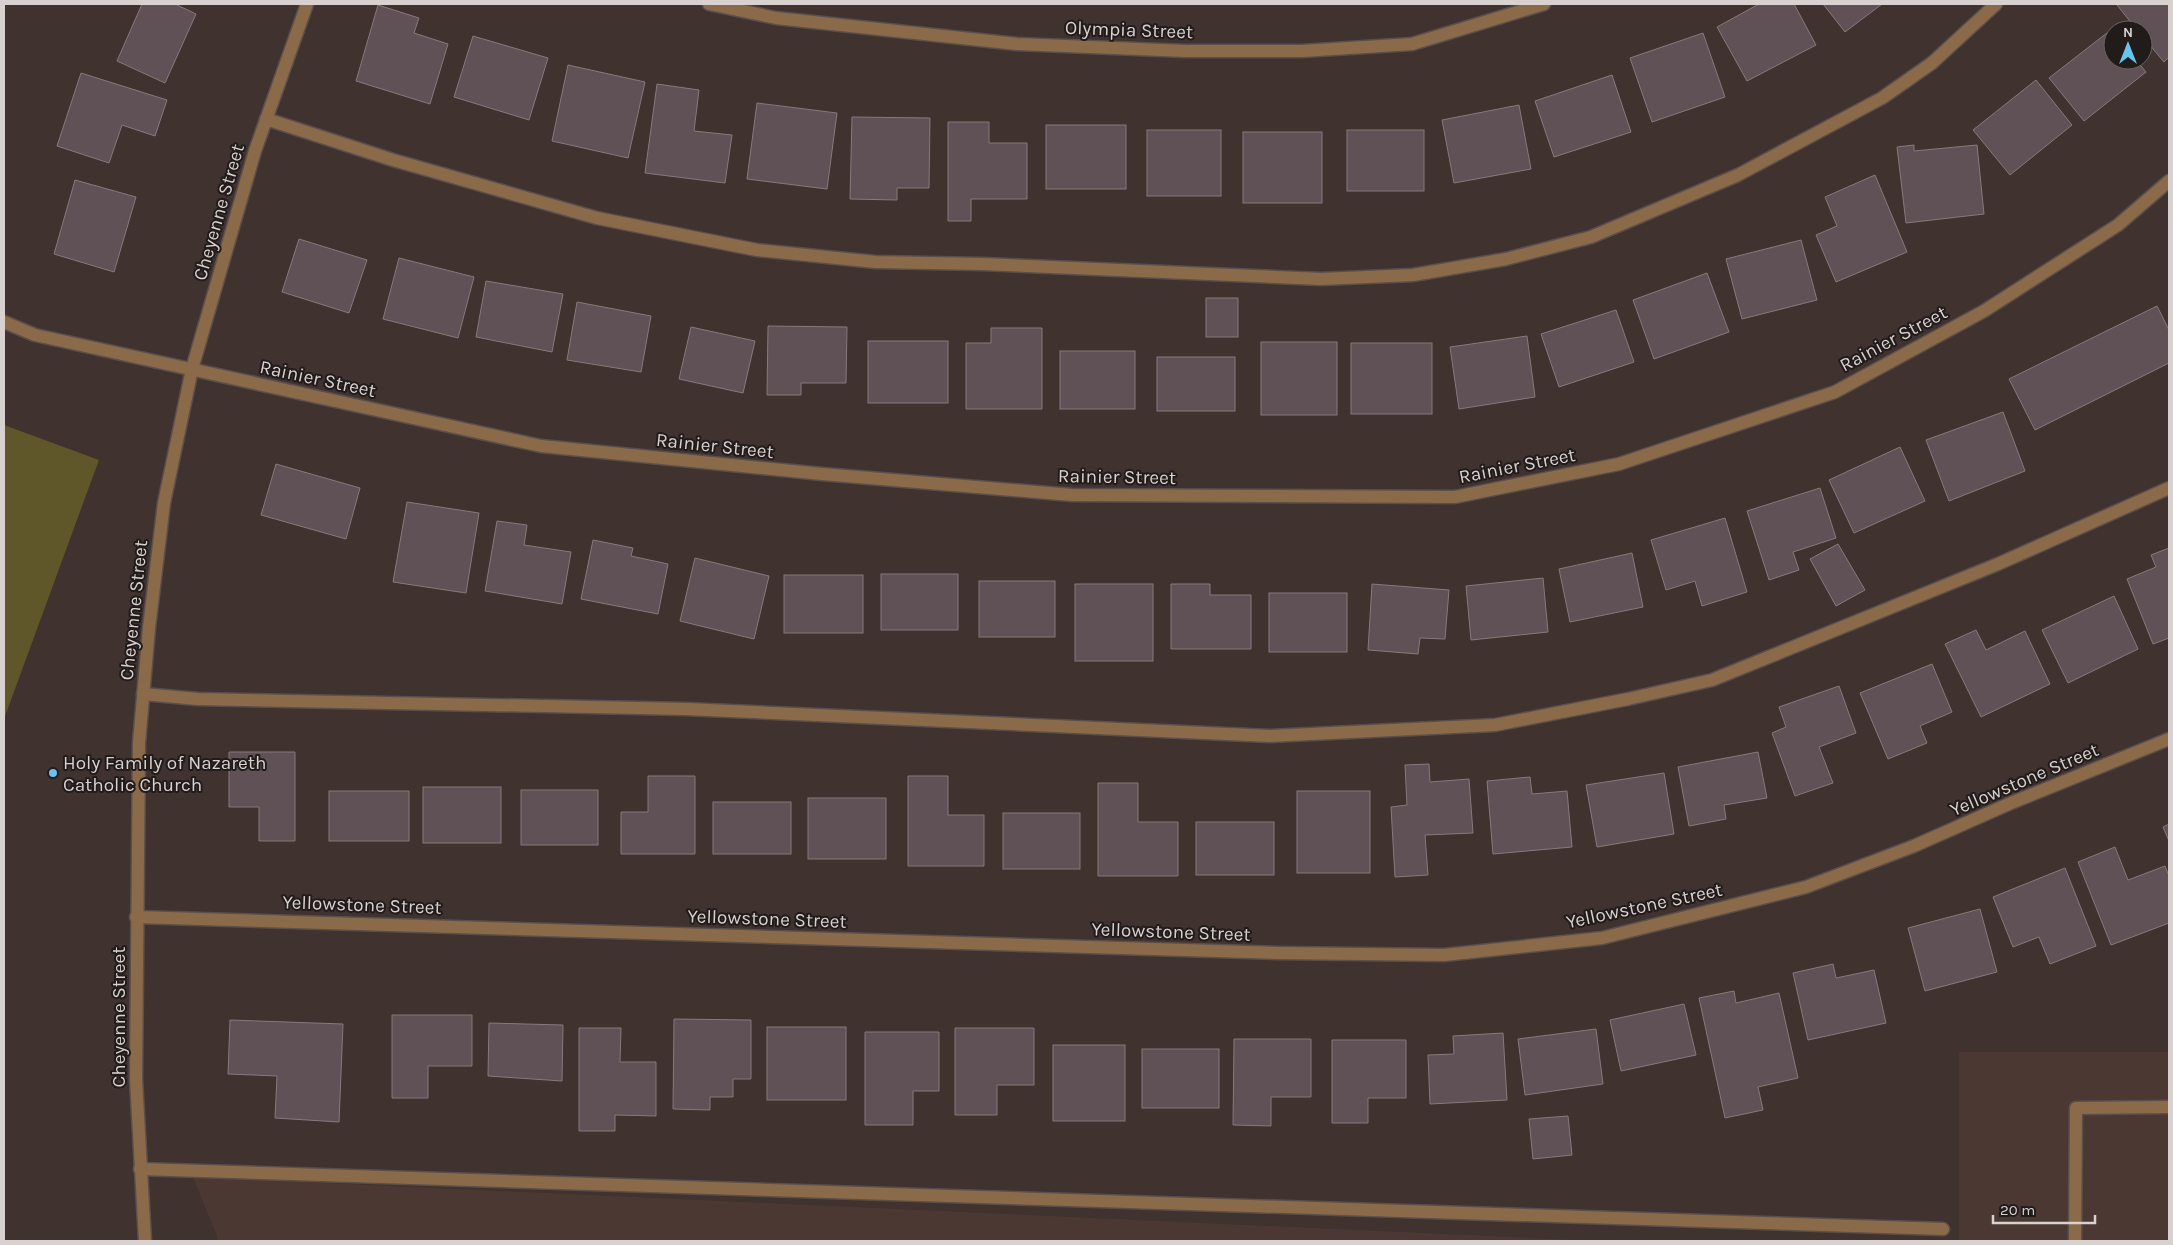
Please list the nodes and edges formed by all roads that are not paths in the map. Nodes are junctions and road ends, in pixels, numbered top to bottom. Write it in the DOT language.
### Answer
graph roads {
  1 [pos="307,4"];
  2 [pos="709,4"];
  3 [pos="1544,4"];
  4 [pos="1996,4"];
  5 [pos="266,119"];
  6 [pos="2169,181"];
  7 [pos="4,322"];
  8 [pos="192,369"];
  9 [pos="2169,488"];
  10 [pos="143,694"];
  11 [pos="2169,739"];
  12 [pos="136,916"];
  13 [pos="2169,1107"];
  14 [pos="140,1169"];
  15 [pos="1943,1229"];
  16 [pos="145,1241"];
  17 [pos="2074,1241"];
  1 -- 5 [label="street, Cheyenne Street"];
  2 -- 3 [label="street, Olympia Street"];
  4 -- 5 [label="street"];
  5 -- 8 [label="street, Cheyenne Street"];
  6 -- 8 [label="street, Rainier Street"];
  7 -- 8 [label="street, Rainier Street"];
  8 -- 10 [label="street, Cheyenne Street"];
  9 -- 10 [label="street"];
  10 -- 12 [label="street, Cheyenne Street"];
  11 -- 12 [label="street, Yellowstone Street"];
  12 -- 14 [label="street, Cheyenne Street"];
  13 -- 17 [label="street"];
  14 -- 15 [label="street"];
  14 -- 16 [label="street, Cheyenne Street"];
}
